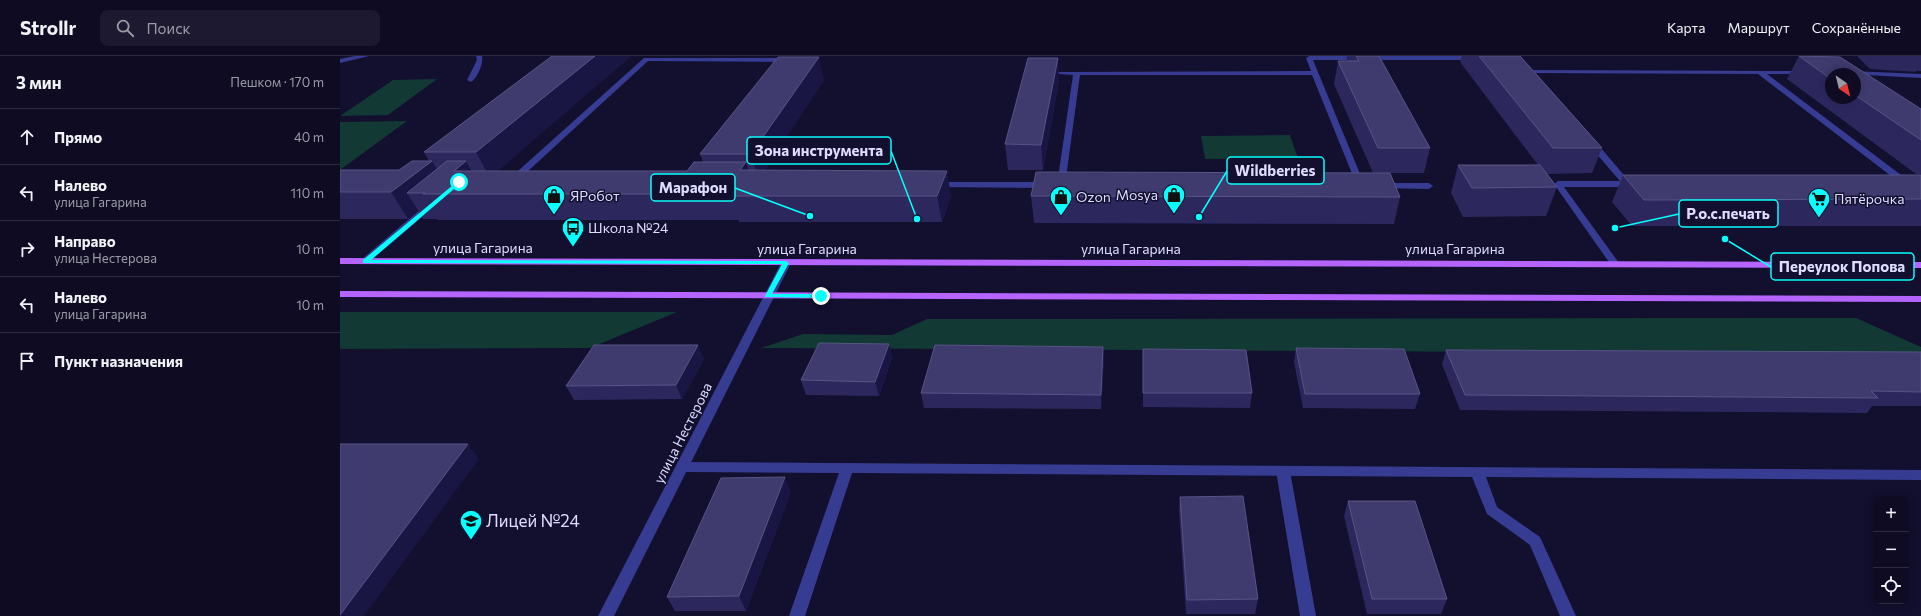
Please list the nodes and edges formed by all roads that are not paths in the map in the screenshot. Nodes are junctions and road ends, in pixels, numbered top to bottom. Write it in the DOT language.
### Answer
graph roads {
  1 [pos="366,56"];
  2 [pos="479,56"];
  3 [pos="1310,57"];
  4 [pos="1485,58"];
  5 [pos="340,61"];
  6 [pos="787,69"];
  7 [pos="1760,72"];
  8 [pos="1812,72"];
  9 [pos="1060,73"];
  10 [pos="1077,73"];
  11 [pos="1315,73"];
  12 [pos="1531,73"];
  13 [pos="1861,73"];
  14 [pos="1921,76"];
  15 [pos="471,80"];
  16 [pos="1587,137"];
  17 [pos="526,182"];
  18 [pos="922,184"];
  19 [pos="1627,184"];
  20 [pos="1643,184"];
  21 [pos="1891,184"];
  22 [pos="1907,184"];
  23 [pos="1921,184"];
  24 [pos="1429,186"];
  25 [pos="441,197"];
  26 [pos="340,261"];
  27 [pos="366,261"];
  28 [pos="786,263"];
  29 [pos="1614,263"];
  30 [pos="1921,265"];
  31 [pos="340,294"];
  32 [pos="768,296"];
  33 [pos="1921,299"];
  34 [pos="683,467"];
  35 [pos="847,468"];
  36 [pos="1282,471"];
  37 [pos="1477,472"];
  38 [pos="1921,475"];
  39 [pos="606,616"];
  40 [pos="797,616"];
  41 [pos="1308,616"];
  42 [pos="1568,616"];
  1 -- 5 [label="street"];
  2 -- 15 [label="street"];
  3 -- 4 [label="street"];
  3 -- 11 [label="street"];
  6 -- 17 [label="street"];
  7 -- 8 [label="street"];
  7 -- 12 [label="street"];
  7 -- 22 [label="street"];
  9 -- 10 [label="street"];
  10 -- 11 [label="street"];
  10 -- 18 [label="street"];
  11 -- 24 [label="street"];
  13 -- 14 [label="street"];
  16 -- 19 [label="street"];
  19 -- 20 [label="street"];
  19 -- 29 [label="street"];
  21 -- 22 [label="street"];
  22 -- 23 [label="street"];
  25 -- 27 [label="street"];
  26 -- 27 [label="main road, улица Гагарина"];
  27 -- 28 [label="main road, улица Гагарина"];
  28 -- 29 [label="main road, улица Гагарина"];
  28 -- 32 [label="street, улица Нестерова"];
  29 -- 30 [label="main road, улица Гагарина"];
  31 -- 32 [label="main road"];
  32 -- 33 [label="main road"];
  32 -- 34 [label="street, улица Нестерова"];
  34 -- 35 [label="street"];
  34 -- 39 [label="street, улица Нестерова"];
  35 -- 36 [label="street"];
  35 -- 40 [label="street"];
  36 -- 37 [label="street"];
  36 -- 41 [label="street"];
  37 -- 38 [label="street"];
  37 -- 42 [label="street"];
}
